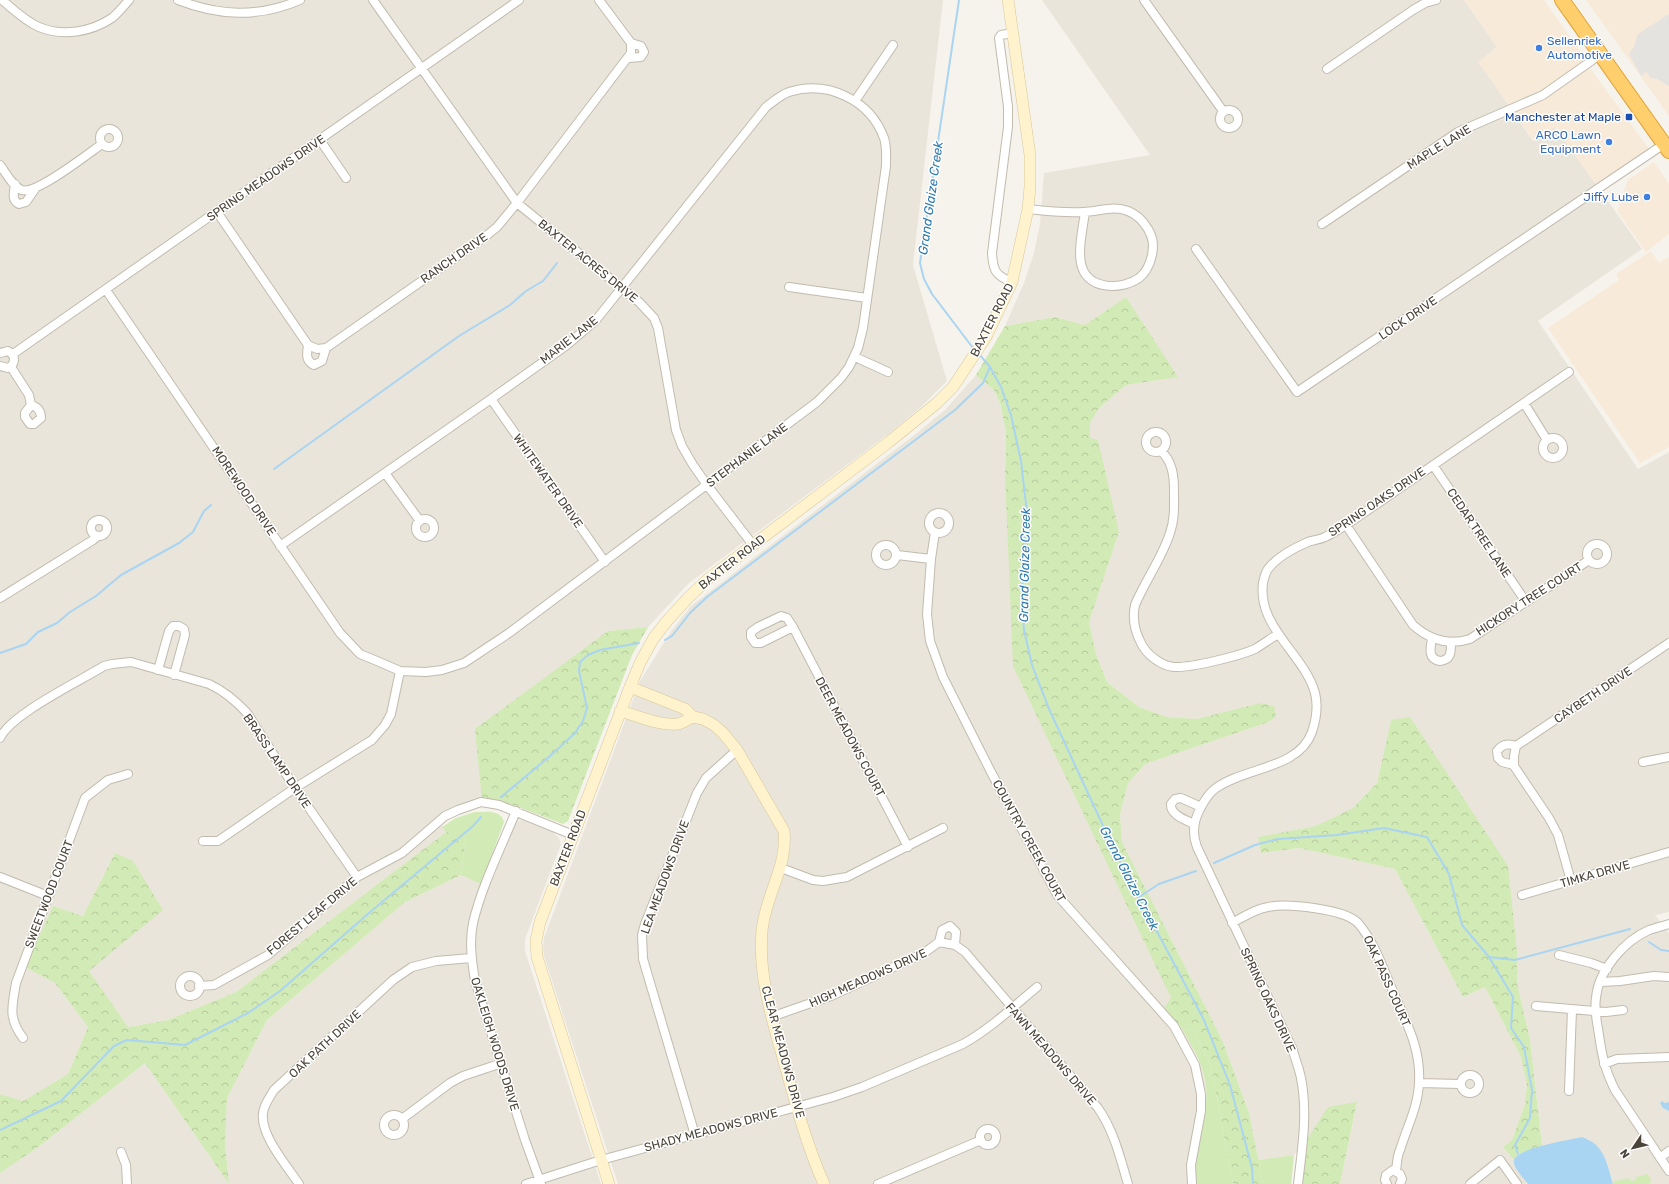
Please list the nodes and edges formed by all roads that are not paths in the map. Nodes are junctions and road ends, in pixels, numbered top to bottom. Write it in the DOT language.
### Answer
graph roads {
  1 [pos="2,0"];
  2 [pos="129,0"];
  3 [pos="178,0"];
  4 [pos="300,0"];
  5 [pos="373,0"];
  6 [pos="520,0"];
  7 [pos="599,0"];
  8 [pos="1008,0"];
  9 [pos="1144,0"];
  10 [pos="1436,0"];
  11 [pos="1562,0"];
  12 [pos="1013,32"];
  13 [pos="631,43"];
  14 [pos="893,45"];
  15 [pos="1601,54"];
  16 [pos="629,58"];
  17 [pos="423,69"];
  18 [pos="1327,69"];
  19 [pos="855,100"];
  20 [pos="1224,112"];
  21 [pos="320,140"];
  22 [pos="102,144"];
  23 [pos="1667,148"];
  24 [pos="0,165"];
  25 [pos="346,178"];
  26 [pos="15,184"];
  27 [pos="35,189"];
  28 [pos="517,203"];
  29 [pos="1028,209"];
  30 [pos="217,212"];
  31 [pos="1085,212"];
  32 [pos="1322,224"];
  33 [pos="1196,249"];
  34 [pos="1012,282"];
  35 [pos="789,287"];
  36 [pos="622,288"];
  37 [pos="106,290"];
  38 [pos="868,298"];
  39 [pos="308,345"];
  40 [pos="326,348"];
  41 [pos="0,353"];
  42 [pos="13,354"];
  43 [pos="855,357"];
  44 [pos="0,366"];
  45 [pos="11,367"];
  46 [pos="888,372"];
  47 [pos="1569,372"];
  48 [pos="491,399"];
  49 [pos="1524,403"];
  50 [pos="31,405"];
  51 [pos="1547,440"];
  52 [pos="1161,451"];
  53 [pos="1433,465"];
  54 [pos="385,472"];
  55 [pos="707,485"];
  56 [pos="420,521"];
  57 [pos="1346,525"];
  58 [pos="935,532"];
  59 [pos="98,536"];
  60 [pos="753,545"];
  61 [pos="280,546"];
  62 [pos="897,555"];
  63 [pos="931,559"];
  64 [pos="1589,560"];
  65 [pos="605,562"];
  66 [pos="0,598"];
  67 [pos="1526,602"];
  68 [pos="793,628"];
  69 [pos="1278,634"];
  70 [pos="1432,639"];
  71 [pos="1451,643"];
  72 [pos="1669,643"];
  73 [pos="158,670"];
  74 [pos="400,671"];
  75 [pos="174,675"];
  76 [pos="630,687"];
  77 [pos="620,711"];
  78 [pos="693,717"];
  79 [pos="0,738"];
  80 [pos="1516,746"];
  81 [pos="737,750"];
  82 [pos="1669,758"];
  83 [pos="1643,762"];
  84 [pos="1514,765"];
  85 [pos="128,774"];
  86 [pos="295,788"];
  87 [pos="1201,807"];
  88 [pos="516,811"];
  89 [pos="1194,824"];
  90 [pos="943,828"];
  91 [pos="572,835"];
  92 [pos="203,841"];
  93 [pos="908,847"];
  94 [pos="1669,852"];
  95 [pos="781,868"];
  96 [pos="0,877"];
  97 [pos="357,877"];
  98 [pos="1571,881"];
  99 [pos="1522,895"];
  100 [pos="48,896"];
  101 [pos="1232,923"];
  102 [pos="1669,924"];
  103 [pos="947,943"];
  104 [pos="1559,955"];
  105 [pos="471,958"];
  106 [pos="1607,969"];
  107 [pos="1669,977"];
  108 [pos="1601,982"];
  109 [pos="199,986"];
  110 [pos="1037,987"];
  111 [pos="1536,1006"];
  112 [pos="1012,1008"];
  113 [pos="1572,1010"];
  114 [pos="1623,1010"];
  115 [pos="1595,1011"];
  116 [pos="771,1017"];
  117 [pos="23,1038"];
  118 [pos="1669,1057"];
  119 [pos="502,1063"];
  120 [pos="1604,1064"];
  121 [pos="1419,1083"];
  122 [pos="1460,1084"];
  123 [pos="1569,1091"];
  124 [pos="796,1107"];
  125 [pos="402,1119"];
  126 [pos="695,1134"];
  127 [pos="981,1140"];
  128 [pos="1669,1151"];
  129 [pos="121,1152"];
  130 [pos="1660,1158"];
  131 [pos="601,1160"];
  132 [pos="1396,1171"];
  133 [pos="1669,1171"];
  134 [pos="540,1182"];
  135 [pos="128,1184"];
  136 [pos="299,1184"];
  137 [pos="526,1184"];
  138 [pos="609,1184"];
  139 [pos="824,1184"];
  140 [pos="878,1184"];
  141 [pos="1128,1184"];
  142 [pos="1192,1184"];
  143 [pos="1298,1184"];
  144 [pos="1387,1184"];
  145 [pos="1400,1184"];
  146 [pos="1473,1184"];
  147 [pos="1517,1184"];
  1 -- 2 [label="street"];
  3 -- 4 [label="street"];
  5 -- 17 [label="street, BAXTER ACRES DRIVE"];
  6 -- 17 [label="street, SPRING MEADOWS DRIVE"];
  7 -- 13 [label="street"];
  8 -- 12 [label="main road, BAXTER ROAD"];
  9 -- 20 [label="street"];
  10 -- 18 [label="street"];
  11 -- 15 [label="highway"];
  12 -- 29 [label="main road, BAXTER ROAD"];
  12 -- 34 [label="street"];
  13 -- 16 [label="street"];
  13 -- 16 [label="street"];
  14 -- 19 [label="street"];
  15 -- 23 [label="highway"];
  15 -- 32 [label="street, MAPLE LANE"];
  16 -- 28 [label="street, RANCH DRIVE"];
  17 -- 21 [label="street, SPRING MEADOWS DRIVE"];
  17 -- 28 [label="street, BAXTER ACRES DRIVE"];
  19 -- 36 [label="street, MARIE LANE"];
  19 -- 38 [label="street, STEPHANIE LANE"];
  21 -- 25 [label="street"];
  21 -- 30 [label="street, SPRING MEADOWS DRIVE"];
  22 -- 27 [label="street"];
  23 -- 33 [label="street, LOCK DRIVE"];
  24 -- 26 [label="street"];
  26 -- 27 [label="street"];
  26 -- 27 [label="street"];
  28 -- 36 [label="street, BAXTER ACRES DRIVE"];
  28 -- 40 [label="street, RANCH DRIVE"];
  29 -- 31 [label="street"];
  29 -- 34 [label="main road, BAXTER ROAD"];
  30 -- 37 [label="street, SPRING MEADOWS DRIVE"];
  30 -- 39 [label="street"];
  31 -- 31 [label="street"];
  34 -- 60 [label="main road, BAXTER ROAD"];
  35 -- 38 [label="street"];
  36 -- 48 [label="street, MARIE LANE"];
  36 -- 55 [label="street, BAXTER ACRES DRIVE"];
  37 -- 42 [label="street, SPRING MEADOWS DRIVE"];
  37 -- 61 [label="street, MOREWOOD DRIVE"];
  38 -- 43 [label="street, STEPHANIE LANE"];
  39 -- 40 [label="street"];
  39 -- 40 [label="street"];
  41 -- 42 [label="street"];
  42 -- 45 [label="street"];
  43 -- 46 [label="street"];
  43 -- 55 [label="street, STEPHANIE LANE"];
  44 -- 45 [label="street"];
  45 -- 50 [label="street"];
  47 -- 49 [label="street, SPRING OAKS DRIVE"];
  48 -- 54 [label="street, MARIE LANE"];
  48 -- 65 [label="street, WHITEWATER DRIVE"];
  49 -- 51 [label="street"];
  49 -- 53 [label="street, SPRING OAKS DRIVE"];
  52 -- 69 [label="street"];
  53 -- 57 [label="street, SPRING OAKS DRIVE"];
  53 -- 67 [label="street, CEDAR TREE LANE"];
  54 -- 56 [label="street"];
  54 -- 61 [label="street, MARIE LANE"];
  55 -- 60 [label="street, BAXTER ACRES DRIVE"];
  55 -- 65 [label="street, STEPHANIE LANE"];
  57 -- 69 [label="street, SPRING OAKS DRIVE"];
  57 -- 70 [label="street"];
  58 -- 63 [label="street, COUNTRY CREEK COURT"];
  59 -- 66 [label="street"];
  60 -- 76 [label="main road, BAXTER ROAD"];
  61 -- 74 [label="street, MOREWOOD DRIVE"];
  62 -- 63 [label="street"];
  63 -- 142 [label="street, COUNTRY CREEK COURT"];
  64 -- 67 [label="street, HICKORY TREE COURT"];
  65 -- 74 [label="street, STEPHANIE LANE"];
  67 -- 71 [label="street, HICKORY TREE COURT"];
  68 -- 68 [label="street, DEER MEADOWS COURT"];
  68 -- 93 [label="street, DEER MEADOWS COURT"];
  69 -- 87 [label="street, SPRING OAKS DRIVE"];
  70 -- 71 [label="street"];
  70 -- 71 [label="street"];
  72 -- 80 [label="street, CAYBETH DRIVE"];
  73 -- 75 [label="street, BRASS LAMP DRIVE"];
  73 -- 75 [label="street"];
  73 -- 79 [label="street, BRASS LAMP DRIVE"];
  74 -- 86 [label="street"];
  75 -- 86 [label="street, BRASS LAMP DRIVE"];
  76 -- 77 [label="main road, BAXTER ROAD"];
  76 -- 78 [label="main road, CLEAR MEADOWS DRIVE"];
  77 -- 78 [label="main road"];
  77 -- 91 [label="main road, BAXTER ROAD"];
  78 -- 81 [label="main road, CLEAR MEADOWS DRIVE"];
  80 -- 84 [label="street"];
  80 -- 84 [label="street, CAYBETH DRIVE"];
  81 -- 95 [label="main road, CLEAR MEADOWS DRIVE"];
  81 -- 126 [label="street, LEA MEADOWS DRIVE"];
  82 -- 83 [label="street"];
  84 -- 98 [label="street, CAYBETH DRIVE"];
  85 -- 100 [label="street, SWEETWOOD COURT"];
  86 -- 92 [label="street"];
  86 -- 97 [label="street, BRASS LAMP DRIVE"];
  87 -- 89 [label="street, SPRING OAKS DRIVE"];
  87 -- 89 [label="street"];
  88 -- 91 [label="street, FOREST LEAF DRIVE"];
  88 -- 97 [label="street, FOREST LEAF DRIVE"];
  88 -- 105 [label="street, OAKLEIGH WOODS DRIVE"];
  89 -- 101 [label="street, SPRING OAKS DRIVE"];
  90 -- 93 [label="street"];
  91 -- 131 [label="main road, BAXTER ROAD"];
  93 -- 95 [label="street"];
  94 -- 98 [label="street, TIMKA DRIVE"];
  95 -- 116 [label="main road, CLEAR MEADOWS DRIVE"];
  96 -- 100 [label="street"];
  97 -- 109 [label="street, FOREST LEAF DRIVE"];
  98 -- 99 [label="street, TIMKA DRIVE"];
  100 -- 117 [label="street, SWEETWOOD COURT"];
  101 -- 121 [label="street, OAK PASS COURT"];
  101 -- 143 [label="street, SPRING OAKS DRIVE"];
  102 -- 106 [label="street"];
  103 -- 112 [label="street, FAWN MEADOWS DRIVE"];
  103 -- 116 [label="street, HIGH MEADOWS DRIVE"];
  104 -- 106 [label="street"];
  105 -- 119 [label="street, OAKLEIGH WOODS DRIVE"];
  105 -- 136 [label="street, OAK PATH DRIVE"];
  106 -- 108 [label="street"];
  107 -- 108 [label="street"];
  108 -- 115 [label="street"];
  110 -- 112 [label="street, SHADY MEADOWS DRIVE"];
  111 -- 113 [label="street"];
  112 -- 124 [label="street, SHADY MEADOWS DRIVE"];
  112 -- 141 [label="street, FAWN MEADOWS DRIVE"];
  113 -- 115 [label="street"];
  113 -- 123 [label="street"];
  114 -- 115 [label="street"];
  115 -- 120 [label="street"];
  116 -- 124 [label="main road, CLEAR MEADOWS DRIVE"];
  118 -- 120 [label="street"];
  119 -- 125 [label="street"];
  119 -- 134 [label="street, OAKLEIGH WOODS DRIVE"];
  120 -- 130 [label="street"];
  121 -- 122 [label="street"];
  121 -- 132 [label="street, OAK PASS COURT"];
  124 -- 126 [label="street, SHADY MEADOWS DRIVE"];
  124 -- 139 [label="main road, CLEAR MEADOWS DRIVE"];
  126 -- 131 [label="street, SHADY MEADOWS DRIVE"];
  127 -- 140 [label="street"];
  128 -- 130 [label="street"];
  129 -- 135 [label="street"];
  130 -- 133 [label="street"];
  131 -- 134 [label="street, SHADY MEADOWS DRIVE"];
  131 -- 138 [label="main road, BAXTER ROAD"];
  132 -- 144 [label="street"];
  132 -- 145 [label="street, OAK PASS COURT"];
  134 -- 137 [label="street, SHADY MEADOWS DRIVE"];
  146 -- 147 [label="street"];
}
